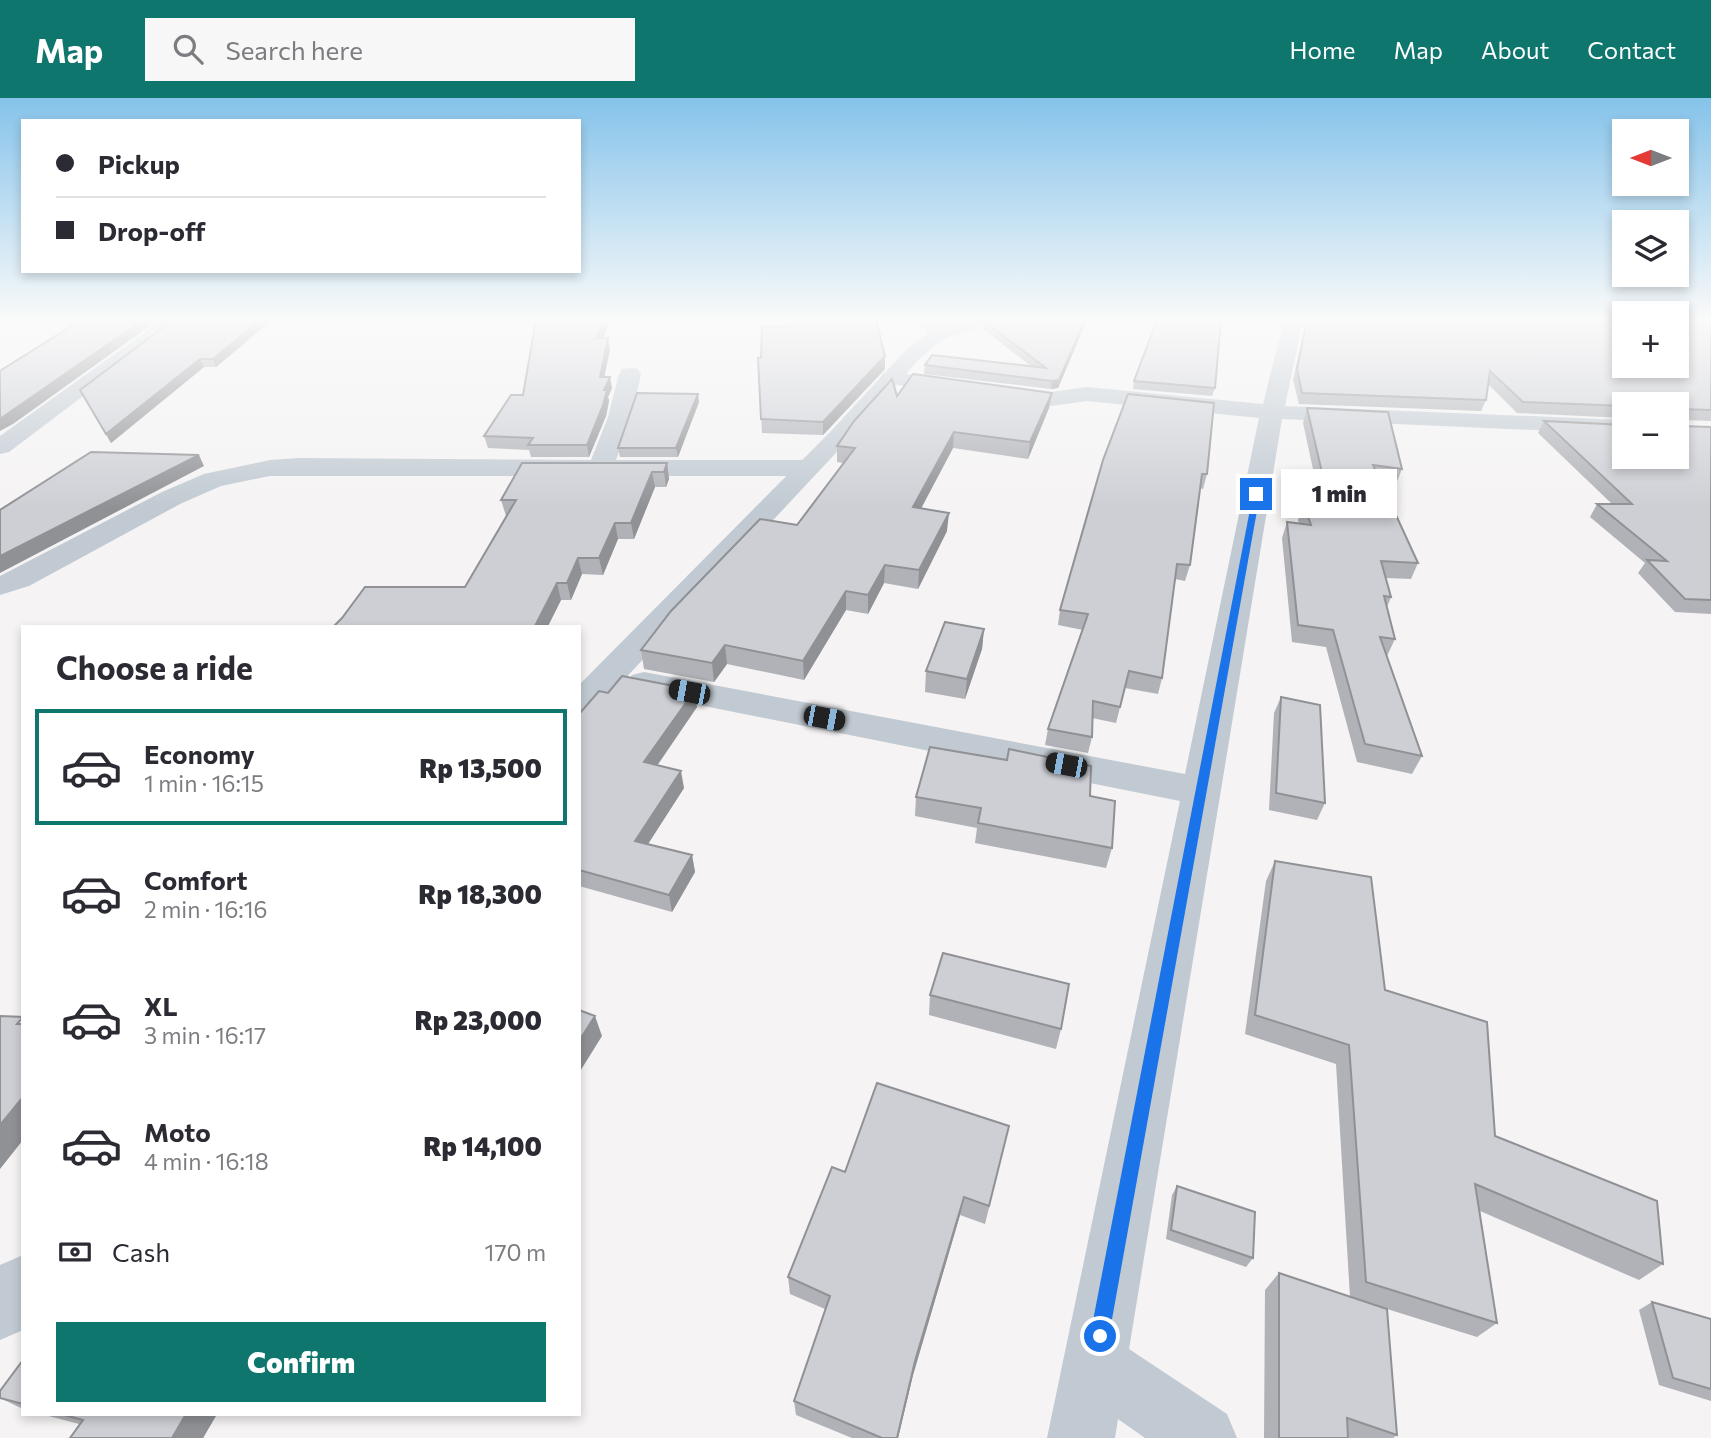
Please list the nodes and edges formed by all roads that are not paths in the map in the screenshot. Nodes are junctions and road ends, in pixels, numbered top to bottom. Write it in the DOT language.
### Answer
graph roads {
  1 [pos="89,383"];
  2 [pos="628,383"];
  3 [pos="888,383"];
  4 [pos="919,383"];
  5 [pos="1279,383"];
  6 [pos="1272,412"];
  7 [pos="1612,426"];
  8 [pos="0,447"];
  9 [pos="600,468"];
  10 [pos="808,468"];
  11 [pos="0,586"];
  12 [pos="608,676"];
  13 [pos="581,704"];
  14 [pos="1201,791"];
  15 [pos="21,1287"];
  16 [pos="0,1309"];
  17 [pos="1094,1364"];
  18 [pos="1081,1438"];
  19 [pos="1203,1438"];
  1 -- 8 [label="street"];
  2 -- 9 [label="street"];
  3 -- 10 [label="street"];
  4 -- 6 [label="street"];
  5 -- 6 [label="street"];
  6 -- 7 [label="street"];
  6 -- 14 [label="street"];
  9 -- 10 [label="street"];
  9 -- 11 [label="street"];
  10 -- 12 [label="street"];
  12 -- 13 [label="street"];
  12 -- 14 [label="street"];
  14 -- 17 [label="street"];
  15 -- 16 [label="street"];
  17 -- 18 [label="street"];
  17 -- 19 [label="street"];
}
